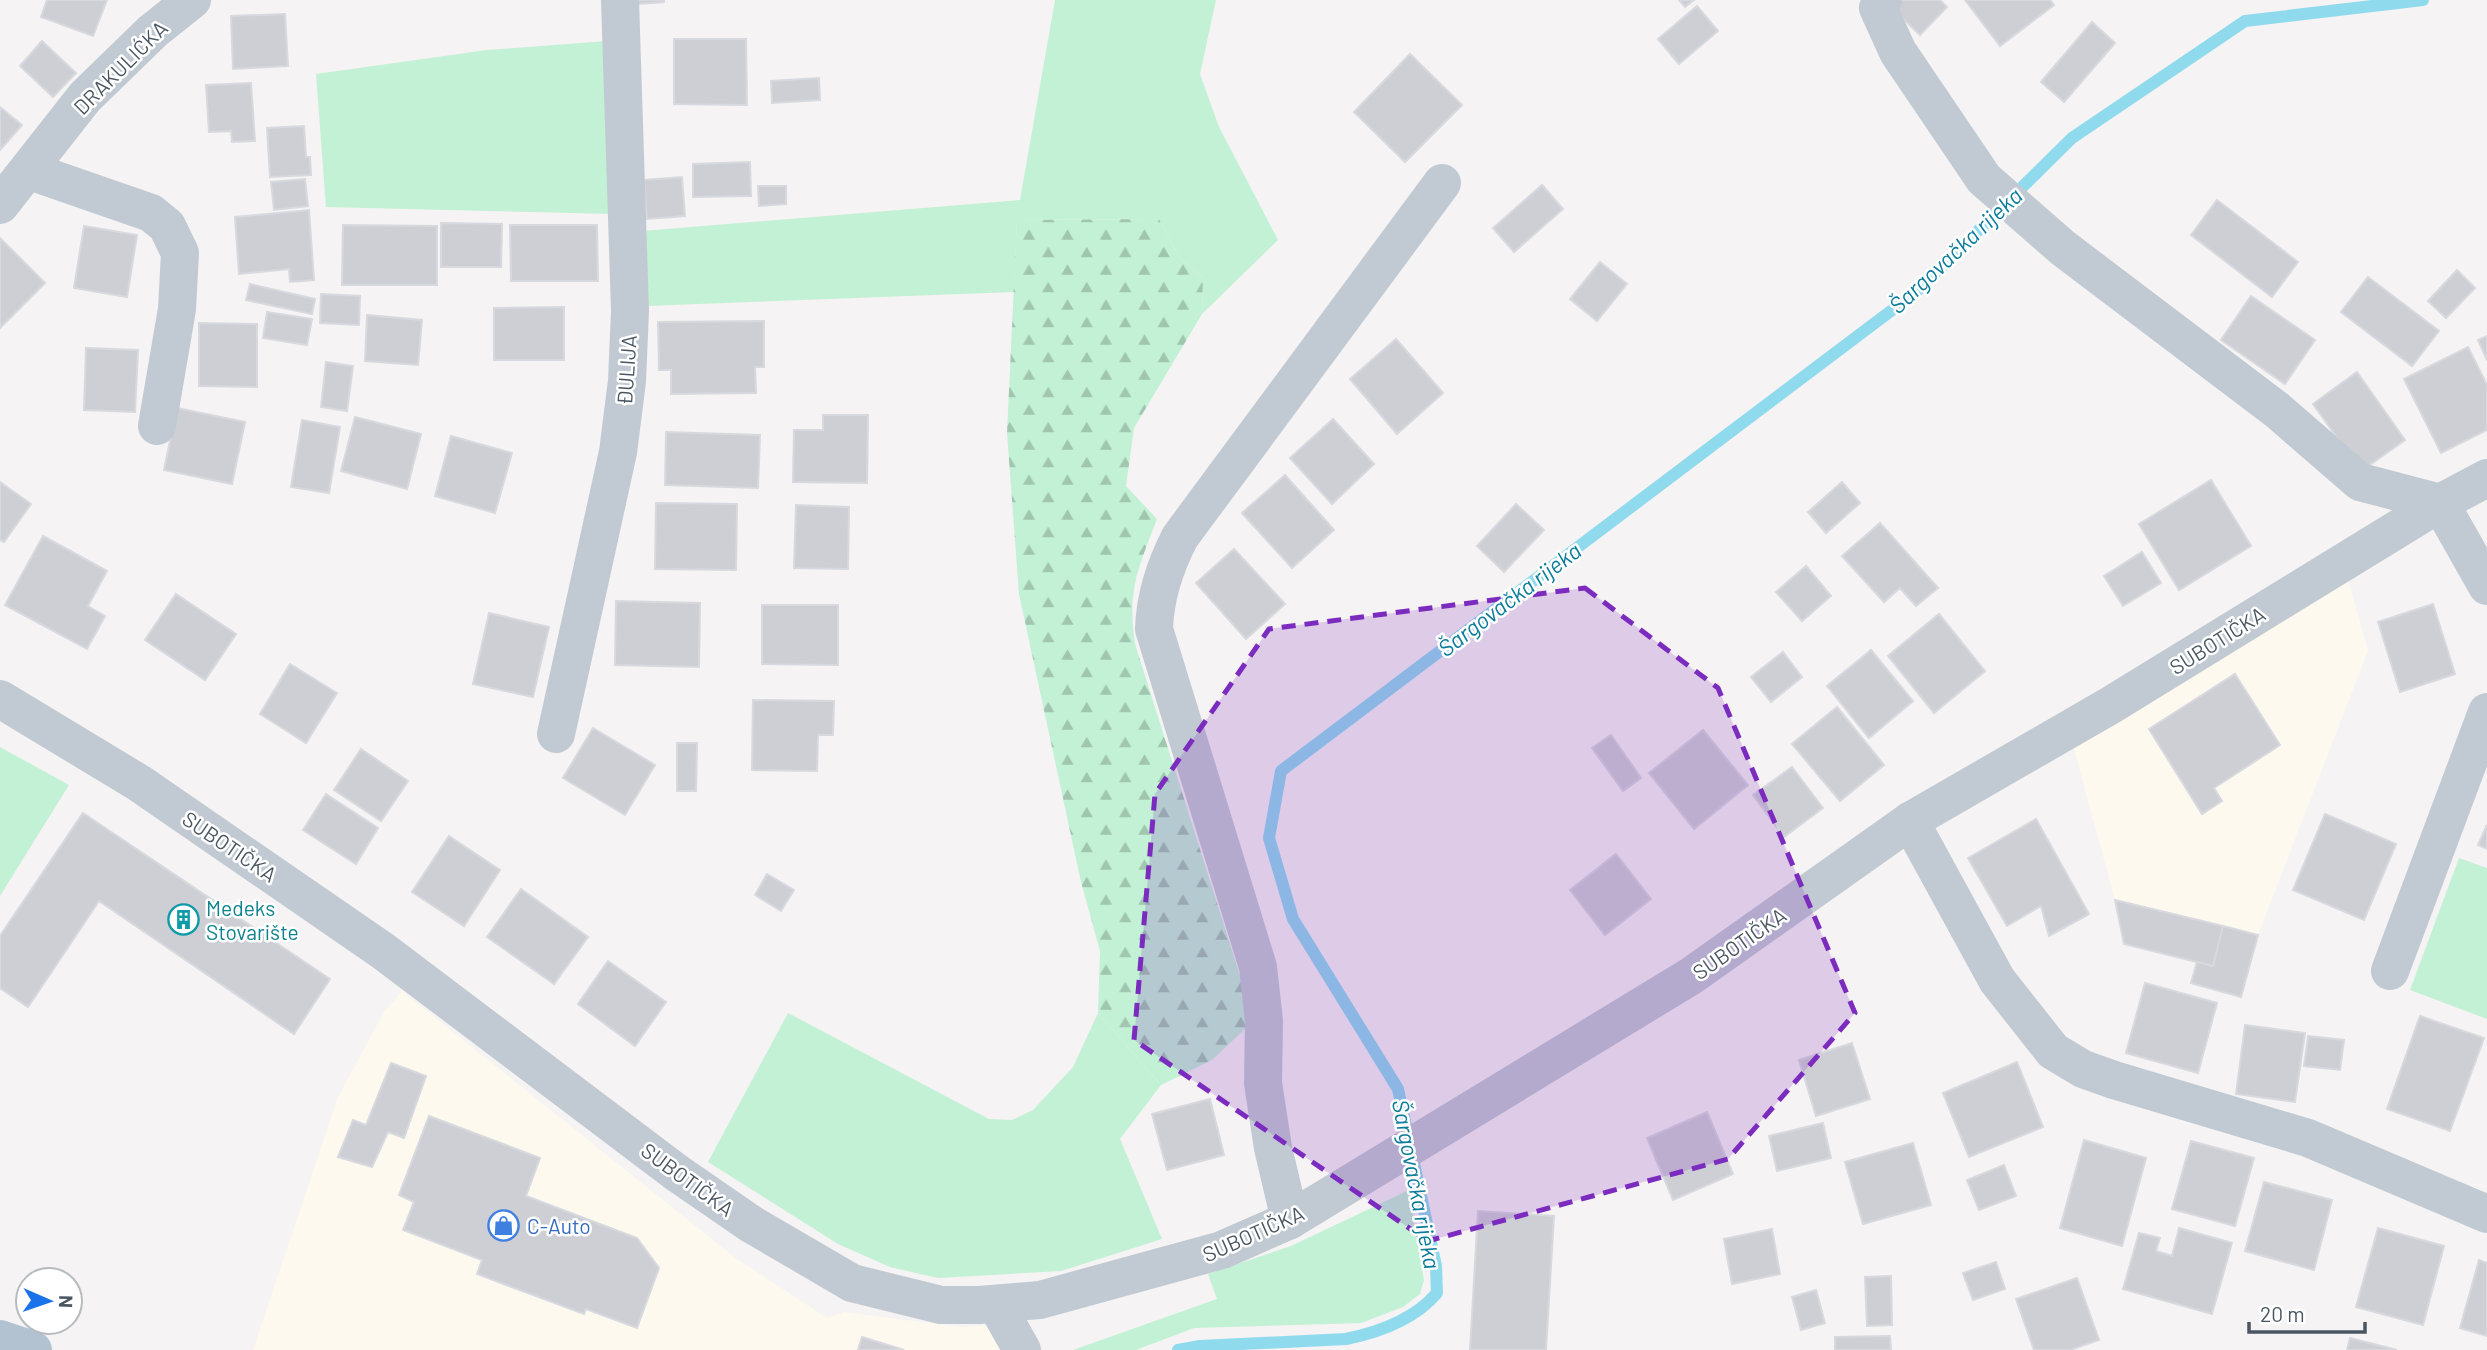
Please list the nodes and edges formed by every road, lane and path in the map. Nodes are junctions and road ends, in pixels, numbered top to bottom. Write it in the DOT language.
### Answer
graph roads {
  1 [pos="192,0"];
  2 [pos="620,0"];
  3 [pos="1883,0"];
  4 [pos="30,171"];
  5 [pos="1442,183"];
  6 [pos="0,205"];
  7 [pos="158,426"];
  8 [pos="2487,478"];
  9 [pos="2440,503"];
  10 [pos="2487,586"];
  11 [pos="0,699"];
  12 [pos="2487,712"];
  13 [pos="556,734"];
  14 [pos="1910,821"];
  15 [pos="2390,971"];
  16 [pos="2487,1214"];
  17 [pos="1290,1220"];
  18 [pos="996,1304"];
  19 [pos="0,1339"];
  20 [pos="33,1350"];
  21 [pos="1022,1350"];
  1 -- 4 [label="street, DRAKULIĆKA"];
  2 -- 13 [label="street, ĐULIJA"];
  3 -- 9 [label="street"];
  4 -- 6 [label="street, DRAKULIĆKA"];
  4 -- 7 [label="street"];
  5 -- 17 [label="street"];
  8 -- 9 [label="street, SUBOTIČKA"];
  9 -- 10 [label="street"];
  9 -- 14 [label="street, SUBOTIČKA"];
  11 -- 18 [label="street, SUBOTIČKA"];
  12 -- 15 [label="street"];
  14 -- 16 [label="street"];
  14 -- 17 [label="street, SUBOTIČKA"];
  17 -- 18 [label="street, SUBOTIČKA"];
  18 -- 21 [label="street"];
  19 -- 20 [label="main road"];
}
